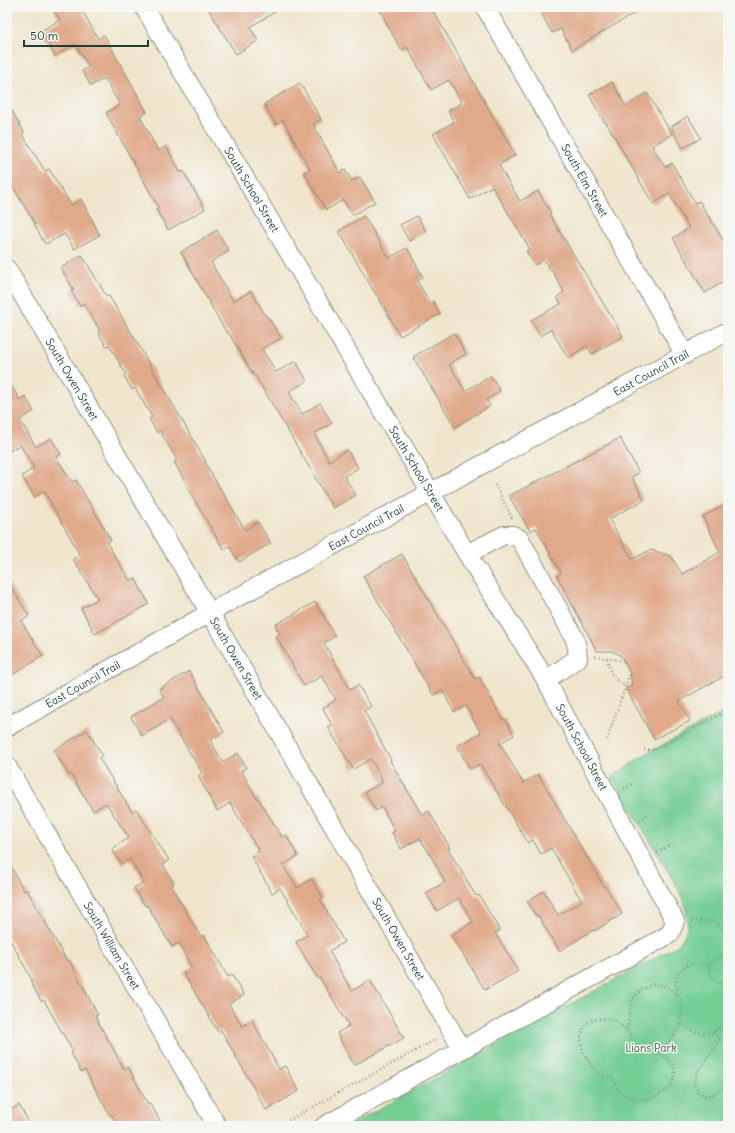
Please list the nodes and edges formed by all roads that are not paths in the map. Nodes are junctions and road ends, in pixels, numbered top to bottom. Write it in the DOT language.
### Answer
graph roads {
  1 [pos="144,7"];
  2 [pos="484,7"];
  3 [pos="7,269"];
  4 [pos="728,331"];
  5 [pos="685,355"];
  6 [pos="431,492"];
  7 [pos="467,554"];
  8 [pos="210,613"];
  9 [pos="546,680"];
  10 [pos="7,727"];
  11 [pos="7,766"];
  12 [pos="462,1049"];
  13 [pos="217,1126"];
  14 [pos="324,1126"];
  1 -- 6 [label="street, South School Street"];
  2 -- 5 [label="street, South Elm Street"];
  3 -- 8 [label="street, South Owen Street"];
  4 -- 5 [label="street, East Council Trail"];
  5 -- 6 [label="street, East Council Trail"];
  6 -- 7 [label="street, South School Street"];
  6 -- 8 [label="street, East Council Trail"];
  7 -- 9 [label="street, South School Street"];
  7 -- 9 [label="street"];
  8 -- 10 [label="street, East Council Trail"];
  8 -- 12 [label="street, South Owen Street"];
  9 -- 12 [label="street, South School Street"];
  11 -- 13 [label="street, South William Street"];
  12 -- 14 [label="street"];
}
